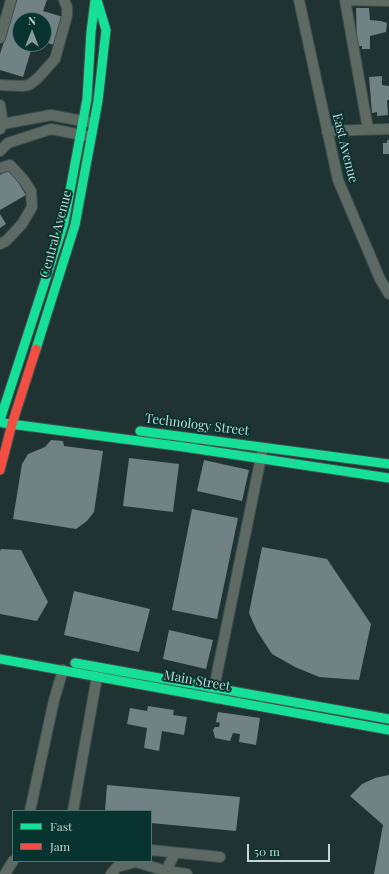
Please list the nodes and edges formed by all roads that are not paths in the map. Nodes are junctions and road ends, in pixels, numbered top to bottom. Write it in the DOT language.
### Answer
graph roads {
  1 [pos="12,0"];
  2 [pos="64,0"];
  3 [pos="96,0"];
  4 [pos="299,0"];
  5 [pos="345,0"];
  6 [pos="389,1"];
  7 [pos="0,38"];
  8 [pos="0,85"];
  9 [pos="0,105"];
  10 [pos="56,116"];
  11 [pos="83,122"];
  12 [pos="94,124"];
  13 [pos="1,126"];
  14 [pos="368,129"];
  15 [pos="389,129"];
  16 [pos="55,130"];
  17 [pos="327,131"];
  18 [pos="80,135"];
  19 [pos="91,137"];
  20 [pos="4,141"];
  21 [pos="0,152"];
  22 [pos="0,168"];
  23 [pos="0,244"];
  24 [pos="389,294"];
  25 [pos="1,419"];
  26 [pos="17,419"];
  27 [pos="135,440"];
  28 [pos="263,446"];
  29 [pos="261,458"];
  30 [pos="389,464"];
  31 [pos="0,470"];
  32 [pos="389,478"];
  33 [pos="0,659"];
  34 [pos="69,662"];
  35 [pos="63,670"];
  36 [pos="98,672"];
  37 [pos="215,687"];
  38 [pos="212,697"];
  39 [pos="389,719"];
  40 [pos="389,730"];
  41 [pos="30,810"];
  42 [pos="73,810"];
  43 [pos="152,850"];
  44 [pos="175,853"];
  45 [pos="220,857"];
  46 [pos="12,862"];
  47 [pos="166,871"];
  48 [pos="6,874"];
  49 [pos="111,874"];
  50 [pos="187,874"];
  1 -- 7 [label="street"];
  2 -- 8 [label="street"];
  3 -- 11 [label="main road, Central Avenue"];
  3 -- 12 [label="main road, Central Avenue"];
  4 -- 17 [label="street, East Avenue"];
  5 -- 6 [label="street"];
  5 -- 14 [label="street"];
  9 -- 13 [label="street"];
  10 -- 11 [label="street"];
  10 -- 13 [label="street"];
  10 -- 16 [label="street"];
  11 -- 12 [label="street"];
  11 -- 18 [label="main road, Central Avenue"];
  12 -- 19 [label="main road, Central Avenue"];
  14 -- 15 [label="street"];
  14 -- 17 [label="street"];
  16 -- 18 [label="street"];
  16 -- 20 [label="street"];
  17 -- 24 [label="street, East Avenue"];
  18 -- 19 [label="street"];
  18 -- 25 [label="main road, Central Avenue"];
  19 -- 26 [label="main road, Central Avenue"];
  20 -- 21 [label="street"];
  22 -- 23 [label="street"];
  25 -- 26 [label="main road"];
  26 -- 27 [label="main road"];
  26 -- 31 [label="main road, Central Avenue"];
  27 -- 28 [label="main road, Technology Street"];
  27 -- 29 [label="main road"];
  28 -- 29 [label="street"];
  28 -- 30 [label="main road, Technology Street"];
  29 -- 32 [label="main road"];
  29 -- 37 [label="street"];
  33 -- 35 [label="main road, Main Street"];
  34 -- 36 [label="main road, Main Street"];
  35 -- 36 [label="main road, Main Street"];
  35 -- 41 [label="street"];
  36 -- 37 [label="main road, Main Street"];
  36 -- 38 [label="main road, Main Street"];
  36 -- 42 [label="street"];
  37 -- 38 [label="street"];
  37 -- 39 [label="main road, Main Street"];
  38 -- 40 [label="main road, Main Street"];
  43 -- 44 [label="street"];
  44 -- 45 [label="street"];
  44 -- 47 [label="street"];
  46 -- 48 [label="street"];
  47 -- 49 [label="street"];
  47 -- 50 [label="street"];
}
